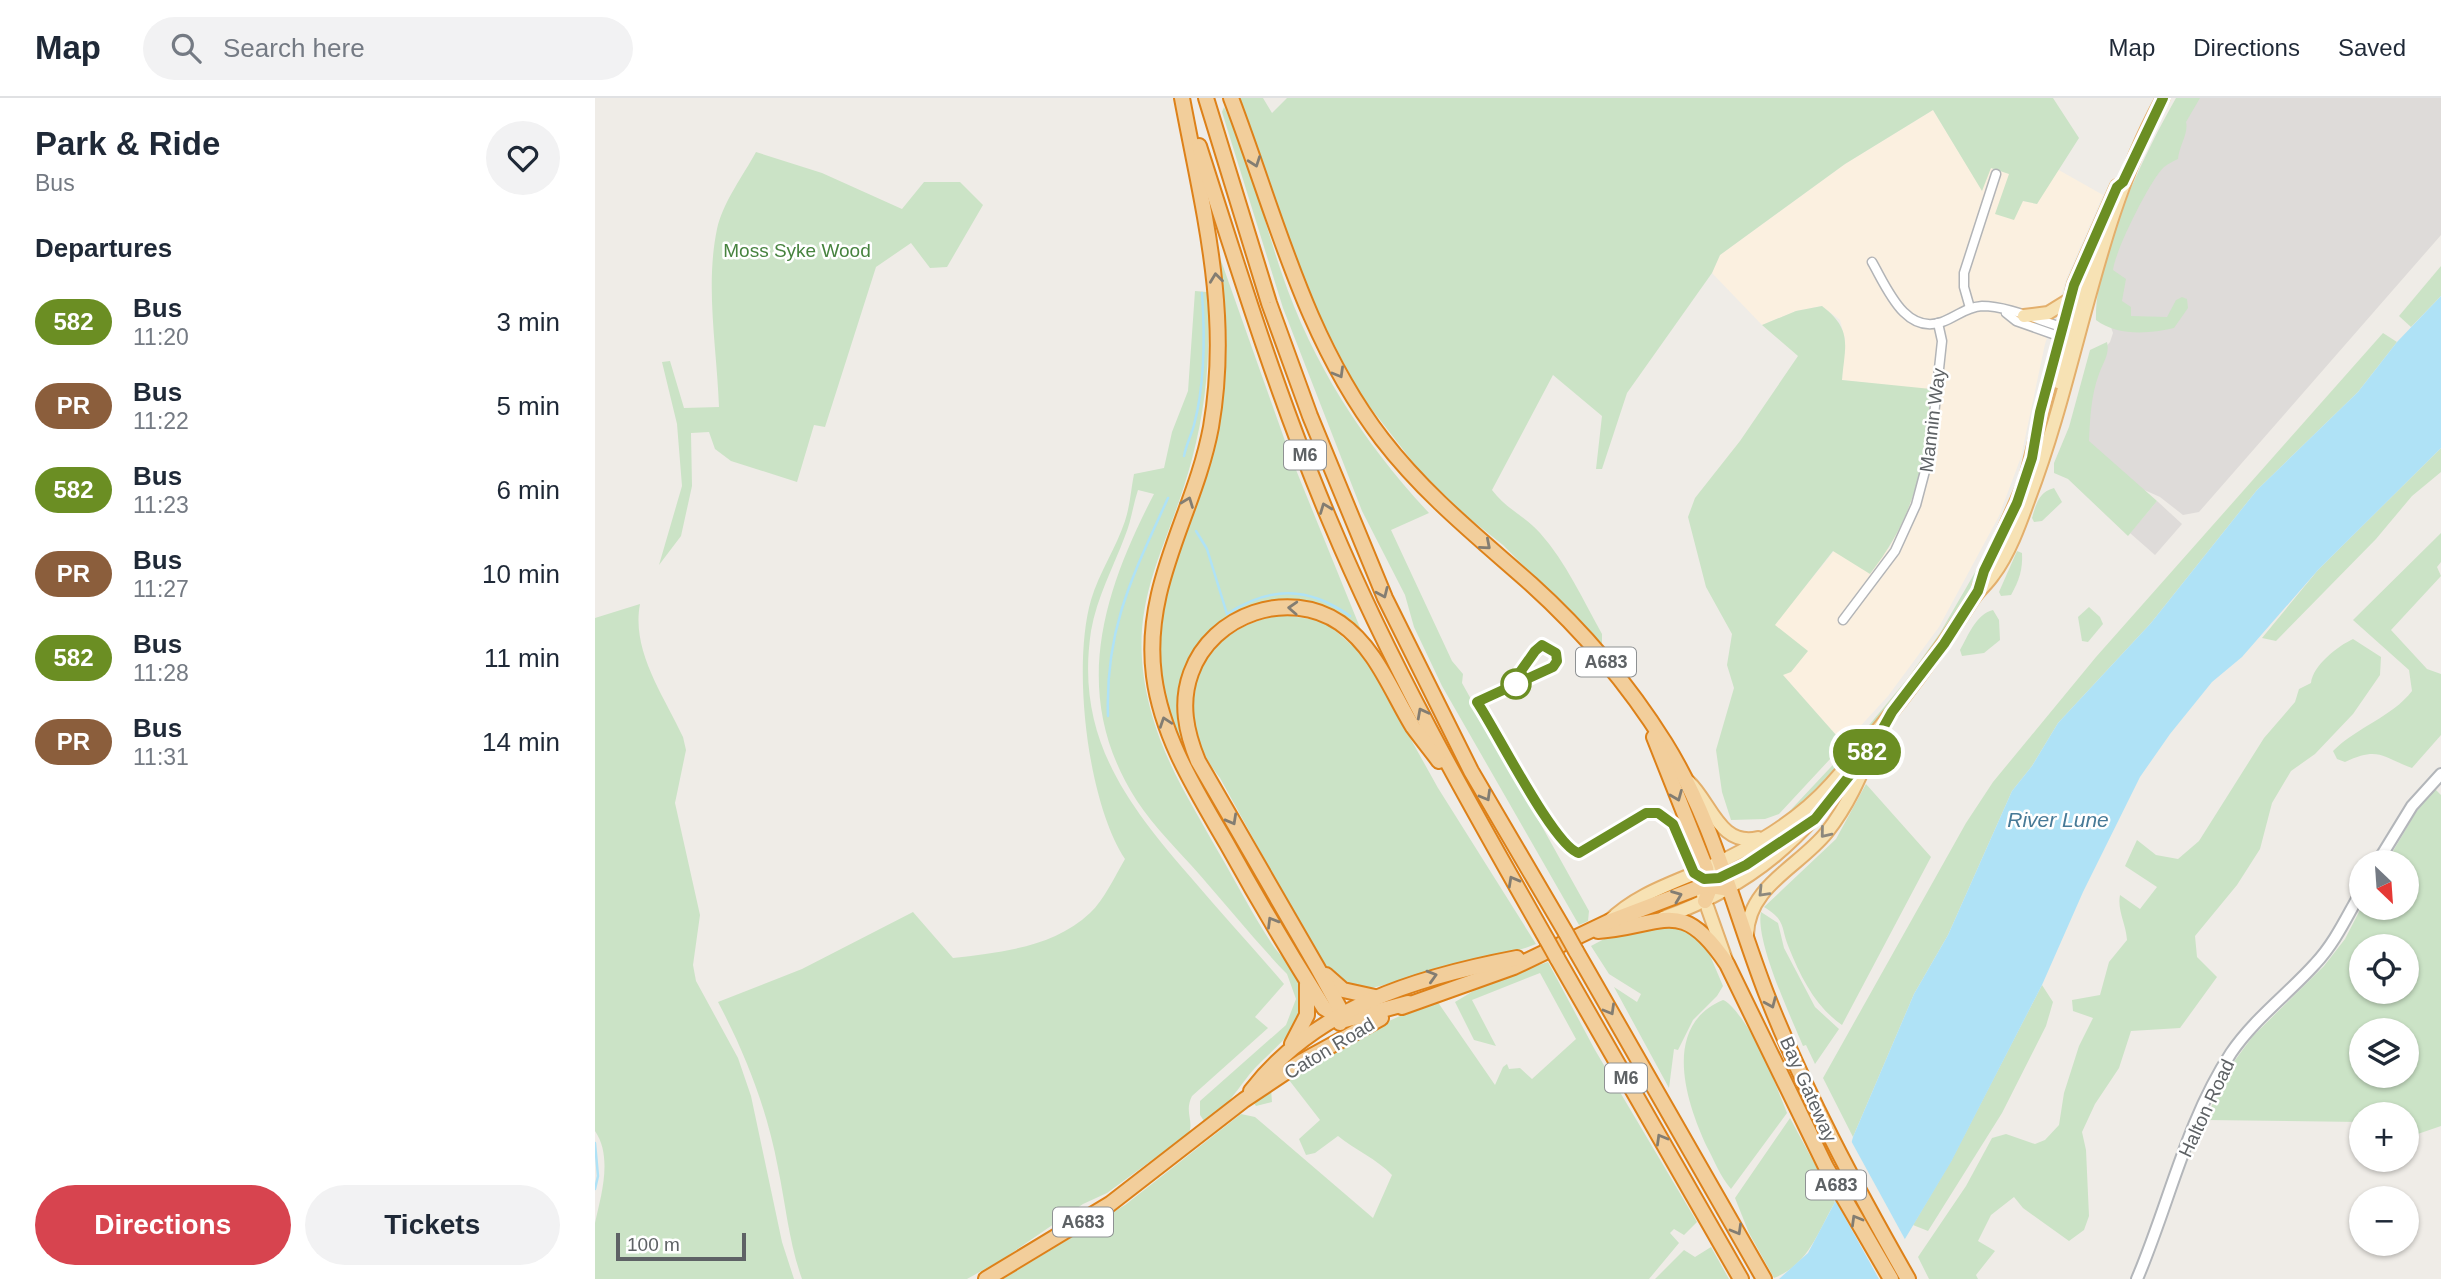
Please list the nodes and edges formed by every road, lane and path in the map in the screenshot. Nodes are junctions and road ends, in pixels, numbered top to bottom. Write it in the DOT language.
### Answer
graph roads {
  1 [pos="1183,98"];
  2 [pos="1206,98"];
  3 [pos="1231,98"];
  4 [pos="2159,99"];
  5 [pos="1996,174"];
  6 [pos="2123,182"];
  7 [pos="1872,262"];
  8 [pos="2069,299"];
  9 [pos="1970,308"];
  10 [pos="2004,311"];
  11 [pos="2024,316"];
  12 [pos="1938,323"];
  13 [pos="2070,335"];
  14 [pos="2033,472"];
  15 [pos="1843,620"];
  16 [pos="1643,709"];
  17 [pos="1892,712"];
  18 [pos="1873,746"];
  19 [pos="2441,774"];
  20 [pos="1683,776"];
  21 [pos="1465,795"];
  22 [pos="1769,836"];
  23 [pos="2385,850"];
  24 [pos="1720,862"];
  25 [pos="1704,882"];
  26 [pos="1727,883"];
  27 [pos="2349,914"];
  28 [pos="1663,918"];
  29 [pos="1590,932"];
  30 [pos="1747,939"];
  31 [pos="1533,955"];
  32 [pos="1727,964"];
  33 [pos="1317,967"];
  34 [pos="1307,981"];
  35 [pos="1375,998"];
  36 [pos="1408,1003"];
  37 [pos="1339,1017"];
  38 [pos="1332,1043"];
  39 [pos="1285,1053"];
  40 [pos="1244,1100"];
  41 [pos="986,1279"];
  42 [pos="1741,1279"];
  43 [pos="1764,1279"];
  44 [pos="1891,1279"];
  45 [pos="1910,1279"];
  46 [pos="2137,1279"];
  21 -- 1 [label="highway, M6, one-way"];
  34 -- 1 [label="highway, one-way"];
  2 -- 43 [label="highway, M6, one-way, bridge"];
  3 -- 16 [label="highway, A683, one-way"];
  4 -- 6 [label="main road, Caton Road"];
  5 -- 9 [label="street"];
  6 -- 8 [label="main road, Caton Road"];
  6 -- 13 [label="main road, Caton Road"];
  7 -- 12 [label="street"];
  8 -- 11 [label="main road"];
  8 -- 13 [label="main road, Caton Road"];
  9 -- 10 [label="street"];
  9 -- 12 [label="street"];
  10 -- 11 [label="street"];
  10 -- 13 [label="street"];
  11 -- 13 [label="street"];
  12 -- 15 [label="street, Mannin Way"];
  13 -- 14 [label="main road, Caton Road"];
  13 -- 14 [label="main road, Caton Road"];
  14 -- 17 [label="main road, Caton Road"];
  16 -- 20 [label="highway, A683"];
  16 -- 25 [label="highway, A683, one-way"];
  17 -- 18 [label="main road, Caton Road"];
  17 -- 22 [label="main road, Caton Road"];
  18 -- 26 [label="main road, Caton Road"];
  18 -- 30 [label="main road, one-way"];
  19 -- 23 [label="street"];
  20 -- 22 [label="main road"];
  20 -- 24 [label="highway, A683"];
  21 -- 33 [label="highway, one-way"];
  42 -- 21 [label="highway, M6, one-way, bridge"];
  22 -- 24 [label="main road, Caton Road"];
  24 -- 25 [label="main road, Caton Road"];
  24 -- 26 [label="highway, A683"];
  25 -- 26 [label="highway"];
  25 -- 28 [label="main road, Caton Road"];
  29 -- 25 [label="highway, Caton Road / A683, one-way"];
  25 -- 32 [label="main road, A683"];
  26 -- 30 [label="highway, Bay Gateway / A683"];
  27 -- 46 [label="street, Halton Road"];
  28 -- 29 [label="highway, Caton Road / A683"];
  28 -- 32 [label="highway"];
  29 -- 31 [label="highway, Caton Road / A683"];
  30 -- 45 [label="highway, Bay Gateway / A683, one-way"];
  35 -- 31 [label="highway, Caton Road / A683, one-way"];
  31 -- 36 [label="highway, Caton Road / A683"];
  44 -- 32 [label="highway, Bay Gateway / A683, one-way"];
  33 -- 35 [label="highway"];
  33 -- 37 [label="highway"];
  34 -- 37 [label="highway"];
  34 -- 39 [label="highway"];
  35 -- 37 [label="highway, Caton Road / A683"];
  36 -- 37 [label="highway"];
  36 -- 38 [label="highway, Caton Road / A683"];
  37 -- 38 [label="highway"];
  37 -- 39 [label="highway, Caton Road / A683"];
  38 -- 40 [label="highway, Caton Road / A683"];
  39 -- 40 [label="highway, Caton Road / A683"];
  40 -- 41 [label="highway, A683"];
}
